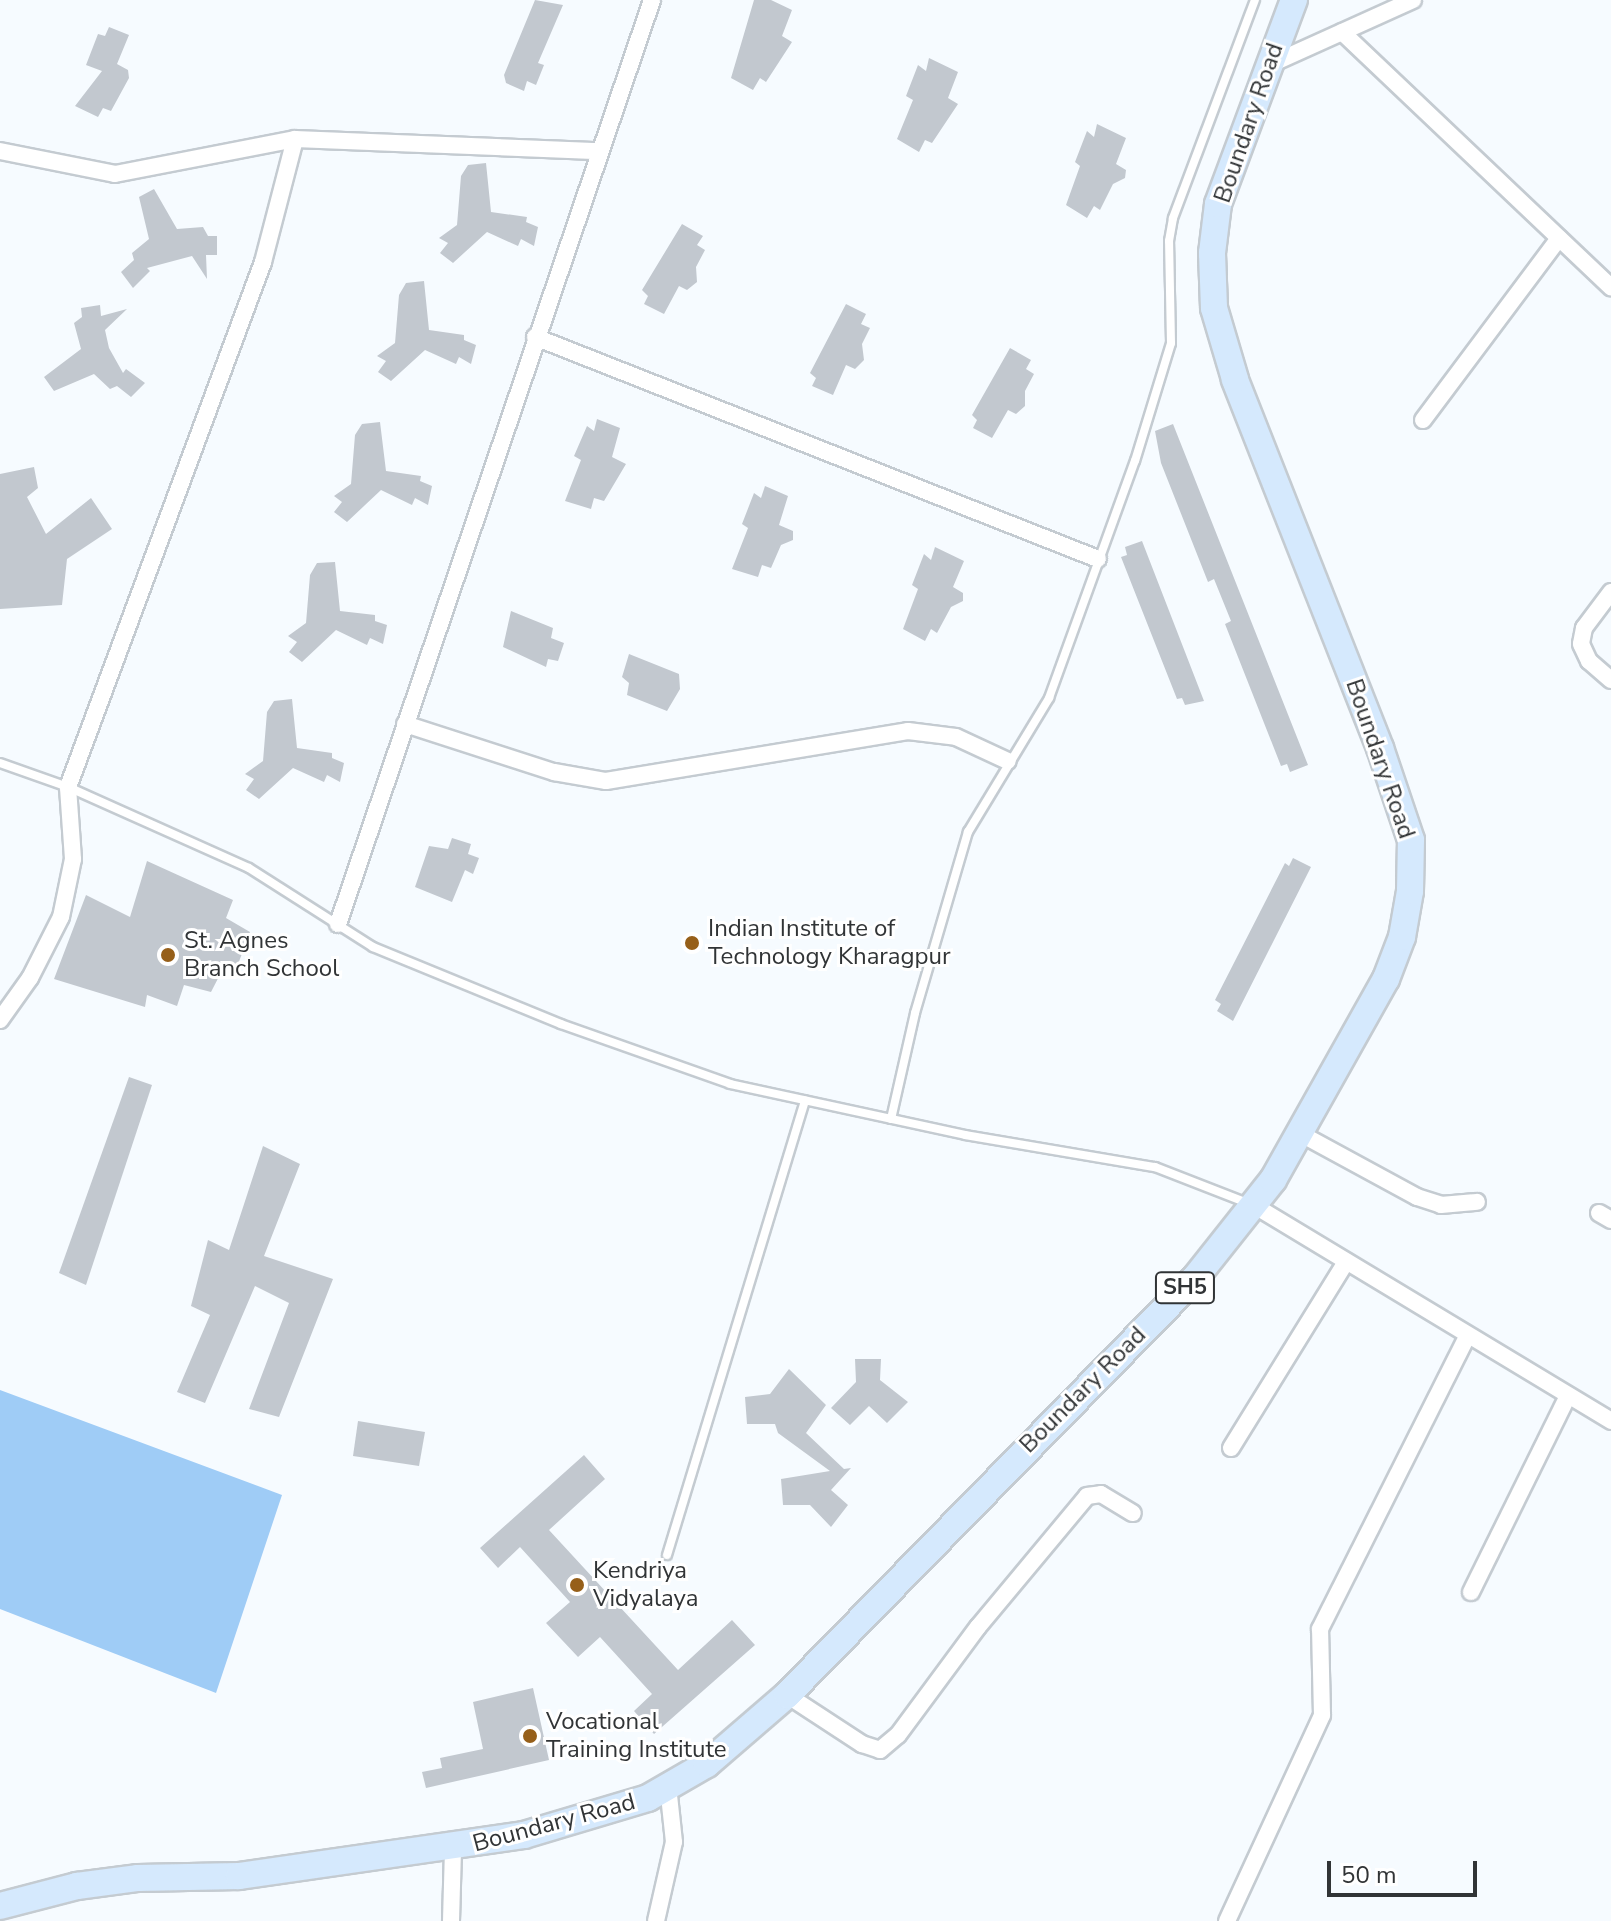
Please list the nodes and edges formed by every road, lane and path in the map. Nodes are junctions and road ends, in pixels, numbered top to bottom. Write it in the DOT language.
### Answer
graph roads {
  1 [pos="652,0"];
  2 [pos="1255,0"];
  3 [pos="1294,0"];
  4 [pos="1413,0"];
  5 [pos="1342,32"];
  6 [pos="1268,66"];
  7 [pos="295,139"];
  8 [pos="0,151"];
  9 [pos="600,151"];
  10 [pos="1559,238"];
  11 [pos="1611,287"];
  12 [pos="535,337"];
  13 [pos="1423,420"];
  14 [pos="1098,559"];
  15 [pos="1611,592"];
  16 [pos="1611,680"];
  17 [pos="405,724"];
  18 [pos="1008,761"];
  19 [pos="0,763"];
  20 [pos="68,787"];
  21 [pos="338,924"];
  22 [pos="0,1020"];
  23 [pos="805,1100"];
  24 [pos="891,1119"];
  25 [pos="1301,1134"];
  26 [pos="1477,1202"];
  27 [pos="1255,1206"];
  28 [pos="1346,1262"];
  29 [pos="1467,1337"];
  30 [pos="1568,1396"];
  31 [pos="1611,1421"];
  32 [pos="1231,1448"];
  33 [pos="1133,1513"];
  34 [pos="667,1555"];
  35 [pos="1471,1592"];
  36 [pos="787,1695"];
  37 [pos="668,1786"];
  38 [pos="453,1849"];
  39 [pos="0,1906"];
  40 [pos="451,1921"];
  41 [pos="656,1921"];
  42 [pos="1227,1921"];
  1 -- 9 [label="street"];
  2 -- 14 [label="lane"];
  3 -- 6 [label="main road, Boundary Road / SH5"];
  4 -- 5 [label="street"];
  5 -- 6 [label="street"];
  5 -- 10 [label="street"];
  6 -- 25 [label="main road, Boundary Road / SH5"];
  7 -- 8 [label="street"];
  7 -- 9 [label="street"];
  7 -- 20 [label="street"];
  9 -- 12 [label="street"];
  10 -- 11 [label="street"];
  10 -- 13 [label="street"];
  12 -- 14 [label="street"];
  12 -- 17 [label="street"];
  14 -- 18 [label="lane"];
  15 -- 16 [label="street"];
  17 -- 18 [label="street"];
  17 -- 21 [label="street"];
  18 -- 24 [label="lane"];
  19 -- 20 [label="lane"];
  20 -- 21 [label="lane"];
  20 -- 22 [label="street"];
  21 -- 23 [label="lane"];
  23 -- 24 [label="lane"];
  23 -- 34 [label="lane"];
  24 -- 27 [label="lane"];
  25 -- 26 [label="street"];
  25 -- 27 [label="main road, Boundary Road / SH5"];
  27 -- 28 [label="street"];
  27 -- 36 [label="main road, Boundary Road / SH5"];
  28 -- 29 [label="street"];
  28 -- 32 [label="street"];
  29 -- 30 [label="street"];
  29 -- 42 [label="street"];
  30 -- 31 [label="street"];
  30 -- 35 [label="street"];
  33 -- 36 [label="street"];
  36 -- 37 [label="main road, Boundary Road / SH5"];
  37 -- 38 [label="main road, Boundary Road / SH5"];
  37 -- 41 [label="street"];
  38 -- 39 [label="main road, Boundary Road / SH5"];
  38 -- 40 [label="street"];
}
